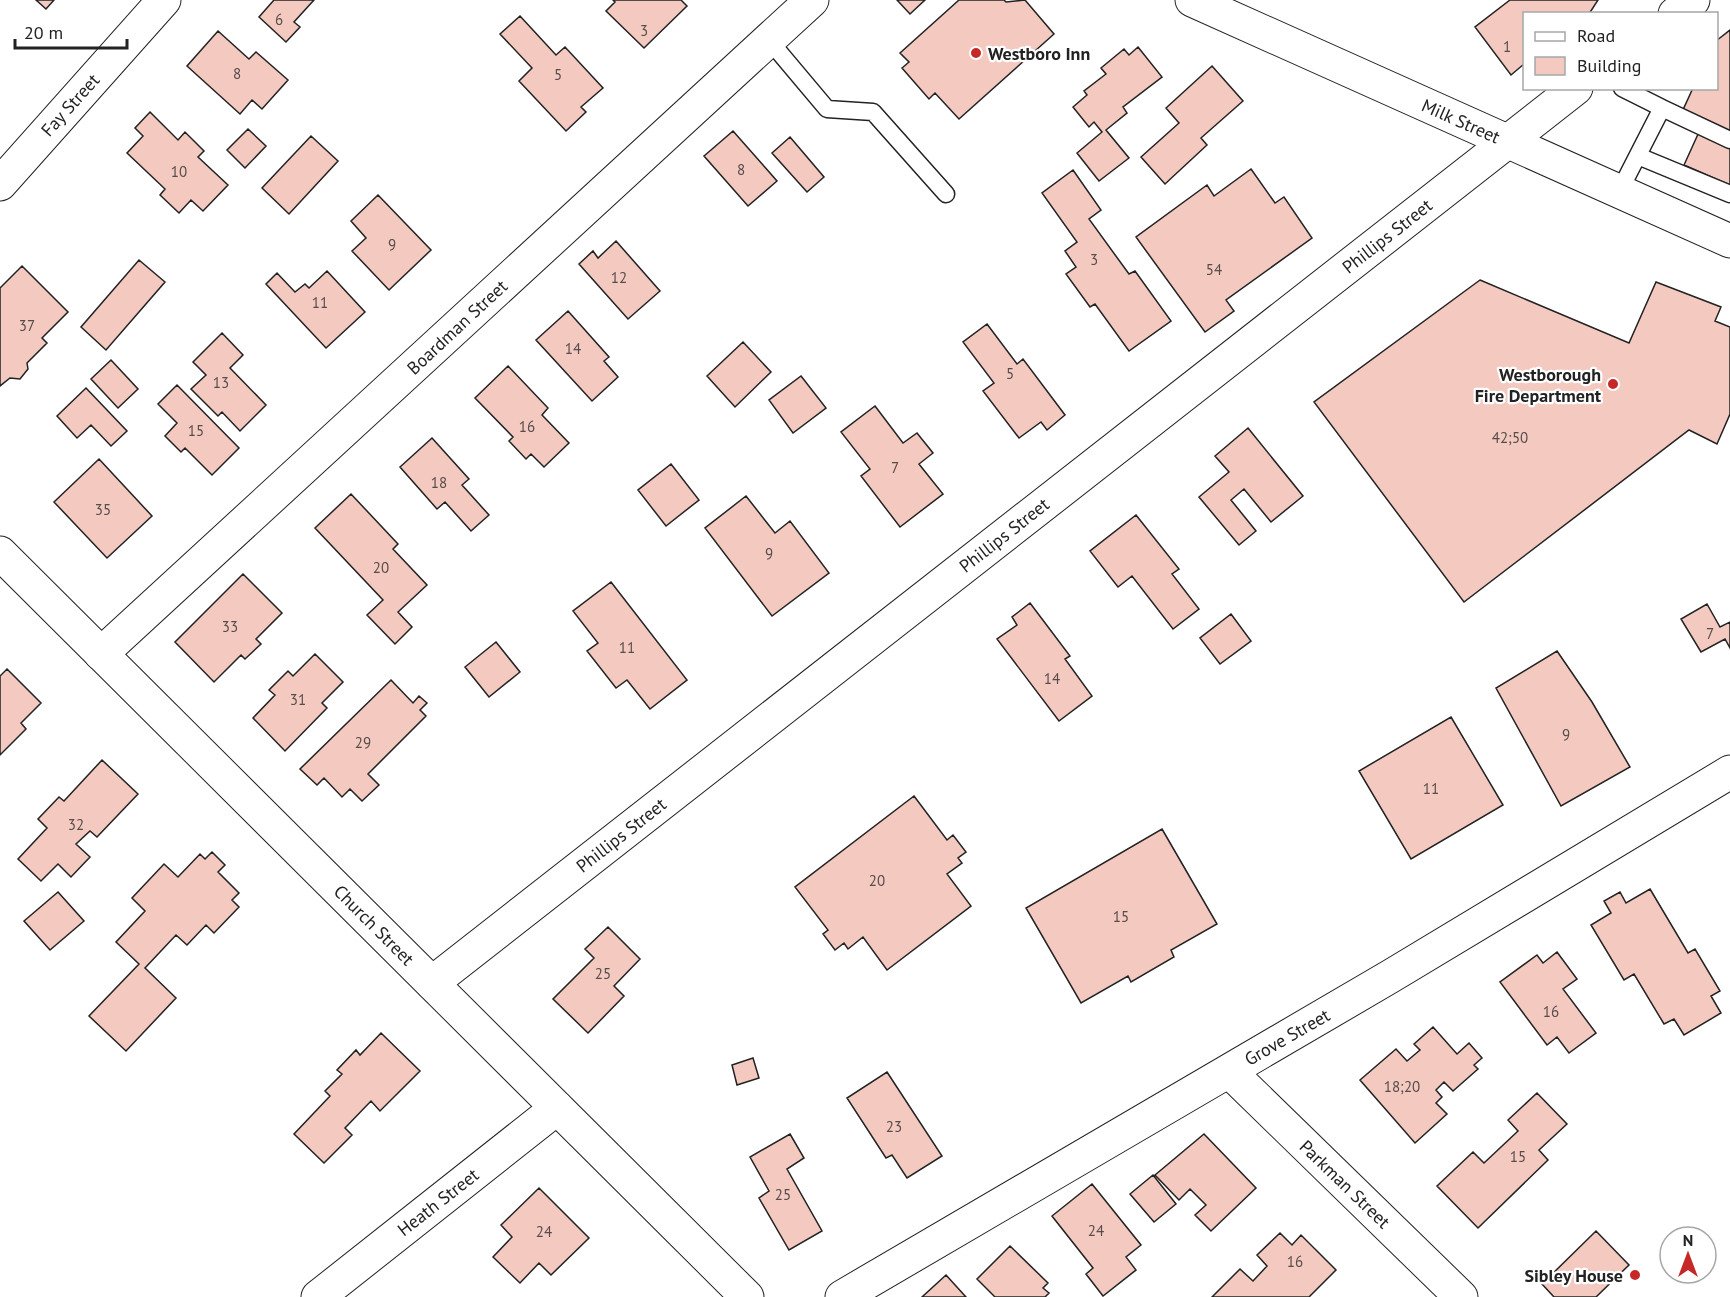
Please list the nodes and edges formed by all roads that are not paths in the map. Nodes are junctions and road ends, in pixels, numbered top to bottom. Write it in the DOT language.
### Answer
graph roads {
  1 [pos="164,0"];
  2 [pos="812,0"];
  3 [pos="1192,0"];
  4 [pos="1693,0"];
  5 [pos="1678,12"];
  6 [pos="768,40"];
  7 [pos="1573,90"];
  8 [pos="1626,90"];
  9 [pos="1662,108"];
  10 [pos="1730,140"];
  11 [pos="1507,142"];
  12 [pos="1638,156"];
  13 [pos="0,184"];
  14 [pos="1619,192"];
  15 [pos="946,194"];
  16 [pos="1730,194"];
  17 [pos="1730,241"];
  18 [pos="0,553"];
  19 [pos="101,654"];
  20 [pos="1730,772"];
  21 [pos="432,983"];
  22 [pos="1229,1071"];
  23 [pos="557,1108"];
  24 [pos="318,1297"];
  25 [pos="747,1297"];
  26 [pos="842,1297"];
  27 [pos="1461,1297"];
  1 -- 13 [label="street, Fay Street"];
  2 -- 6 [label="street, Boardman Street"];
  3 -- 11 [label="street, Milk Street"];
  4 -- 5 [label="street"];
  6 -- 15 [label="lane"];
  6 -- 19 [label="street, Boardman Street"];
  7 -- 11 [label="street, Phillips Street"];
  8 -- 9 [label="lane"];
  9 -- 10 [label="lane"];
  9 -- 12 [label="lane"];
  11 -- 14 [label="street, Milk Street"];
  11 -- 21 [label="street, Phillips Street"];
  12 -- 14 [label="lane"];
  12 -- 16 [label="lane"];
  14 -- 17 [label="street, Milk Street"];
  18 -- 19 [label="street, Church Street"];
  19 -- 21 [label="street, Church Street"];
  20 -- 22 [label="street, Grove Street"];
  21 -- 23 [label="street, Church Street"];
  22 -- 26 [label="street, Grove Street"];
  22 -- 27 [label="street, Parkman Street"];
  23 -- 24 [label="street, Heath Street"];
  23 -- 25 [label="street, Church Street"];
}
